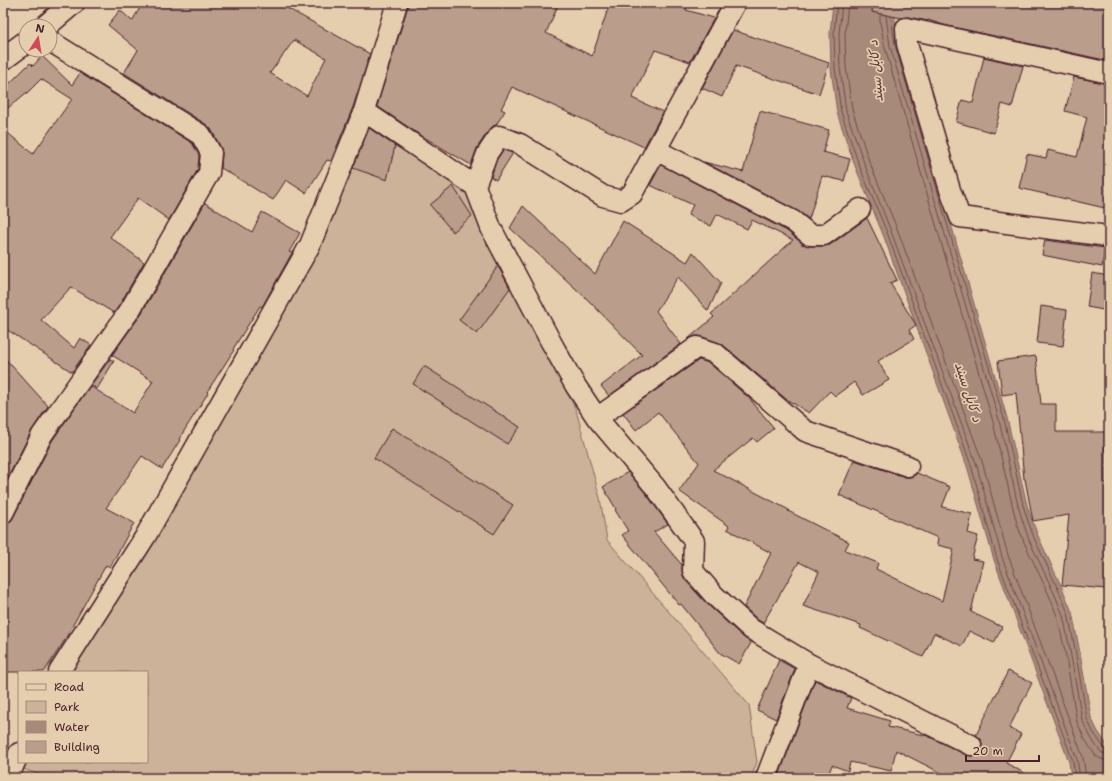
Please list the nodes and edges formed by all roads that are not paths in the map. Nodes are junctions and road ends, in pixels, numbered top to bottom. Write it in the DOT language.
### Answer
graph roads {
  1 [pos="73,3"];
  2 [pos="397,3"];
  3 [pos="735,3"];
  4 [pos="55,18"];
  5 [pos="58,46"];
  6 [pos="18,48"];
  7 [pos="3,59"];
  8 [pos="1109,73"];
  9 [pos="364,111"];
  10 [pos="656,150"];
  11 [pos="475,186"];
  12 [pos="860,209"];
  13 [pos="1109,237"];
  14 [pos="597,418"];
  15 [pos="908,466"];
  16 [pos="3,513"];
  17 [pos="809,664"];
  18 [pos="60,671"];
  19 [pos="971,745"];
  20 [pos="18,755"];
  21 [pos="8,778"];
  22 [pos="766,778"];
  1 -- 4 [label="street"];
  2 -- 9 [label="street"];
  3 -- 10 [label="street"];
  5 -- 16 [label="street"];
  6 -- 7 [label="street"];
  8 -- 13 [label="street"];
  9 -- 11 [label="street"];
  9 -- 18 [label="street"];
  10 -- 11 [label="street"];
  10 -- 12 [label="street"];
  11 -- 14 [label="street"];
  14 -- 15 [label="street"];
  14 -- 17 [label="street"];
  17 -- 19 [label="street"];
  17 -- 22 [label="street"];
  20 -- 21 [label="street"];
}
